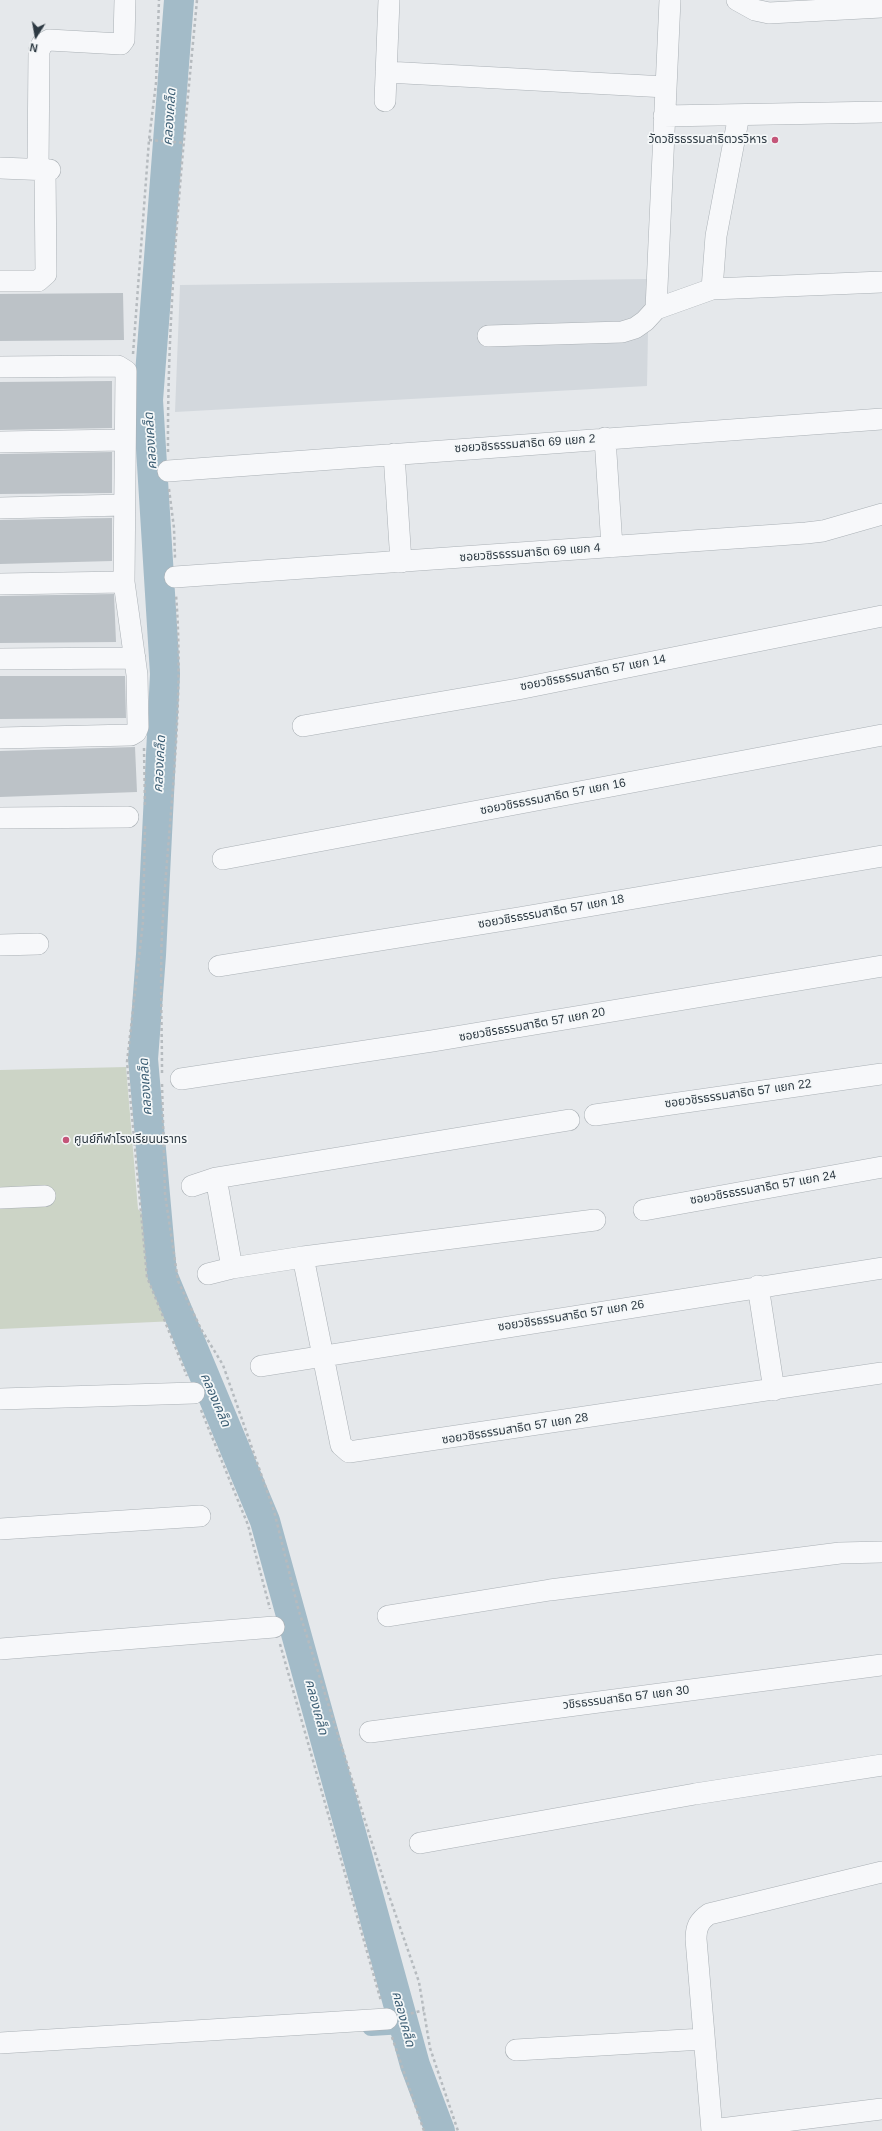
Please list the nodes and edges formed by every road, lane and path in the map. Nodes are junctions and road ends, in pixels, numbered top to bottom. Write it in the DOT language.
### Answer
graph roads {
  1 [pos="125,0"];
  2 [pos="389,0"];
  3 [pos="670,0"];
  4 [pos="738,0"];
  5 [pos="882,7"];
  6 [pos="386,72"];
  7 [pos="666,87"];
  8 [pos="385,101"];
  9 [pos="882,112"];
  10 [pos="739,115"];
  11 [pos="664,116"];
  12 [pos="149,140"];
  13 [pos="185,143"];
  14 [pos="0,168"];
  15 [pos="44,169"];
  16 [pos="0,281"];
  17 [pos="882,282"];
  18 [pos="712,290"];
  19 [pos="656,308"];
  20 [pos="488,336"];
  21 [pos="0,368"];
  22 [pos="882,420"];
  23 [pos="605,438"];
  24 [pos="124,440"];
  25 [pos="0,442"];
  26 [pos="394,454"];
  27 [pos="168,471"];
  28 [pos="124,505"];
  29 [pos="0,508"];
  30 [pos="882,514"];
  31 [pos="612,547"];
  32 [pos="401,562"];
  33 [pos="175,577"];
  34 [pos="124,582"];
  35 [pos="0,584"];
  36 [pos="882,616"];
  37 [pos="135,658"];
  38 [pos="0,659"];
  39 [pos="303,726"];
  40 [pos="882,735"];
  41 [pos="0,738"];
  42 [pos="128,817"];
  43 [pos="0,818"];
  44 [pos="882,856"];
  45 [pos="223,859"];
  46 [pos="38,944"];
  47 [pos="0,945"];
  48 [pos="219,966"];
  49 [pos="882,966"];
  50 [pos="881,1078"];
  51 [pos="181,1079"];
  52 [pos="594,1115"];
  53 [pos="569,1120"];
  54 [pos="882,1167"];
  55 [pos="216,1178"];
  56 [pos="192,1186"];
  57 [pos="45,1196"];
  58 [pos="0,1198"];
  59 [pos="644,1210"];
  60 [pos="594,1220"];
  61 [pos="303,1257"];
  62 [pos="232,1268"];
  63 [pos="882,1268"];
  64 [pos="208,1274"];
  65 [pos="758,1286"];
  66 [pos="323,1356"];
  67 [pos="261,1366"];
  68 [pos="882,1373"];
  69 [pos="774,1390"];
  70 [pos="194,1393"];
  71 [pos="0,1399"];
  72 [pos="200,1516"];
  73 [pos="0,1529"];
  74 [pos="882,1552"];
  75 [pos="388,1616"];
  76 [pos="274,1627"];
  77 [pos="0,1649"];
  78 [pos="882,1665"];
  79 [pos="370,1732"];
  80 [pos="882,1766"];
  81 [pos="420,1843"];
  82 [pos="882,1872"];
  83 [pos="387,2019"];
  84 [pos="703,2039"];
  85 [pos="0,2043"];
  86 [pos="516,2050"];
  87 [pos="882,2109"];
  88 [pos="712,2131"];
  1 -- 15 [label="street"];
  2 -- 6 [label="street"];
  3 -- 7 [label="street"];
  4 -- 5 [label="street"];
  6 -- 7 [label="street"];
  6 -- 8 [label="street"];
  7 -- 11 [label="street"];
  9 -- 10 [label="street"];
  10 -- 11 [label="street"];
  10 -- 18 [label="street"];
  11 -- 19 [label="street"];
  12 -- 13 [label="path"];
  14 -- 15 [label="street"];
  15 -- 16 [label="street"];
  17 -- 18 [label="street"];
  18 -- 19 [label="street"];
  19 -- 20 [label="street"];
  21 -- 24 [label="street"];
  22 -- 23 [label="street, ซอยวชิรธรรมสาธิต 69 แยก 2"];
  23 -- 26 [label="street, ซอยวชิรธรรมสาธิต 69 แยก 2"];
  23 -- 31 [label="street"];
  24 -- 25 [label="street"];
  24 -- 28 [label="street"];
  26 -- 27 [label="street, ซอยวชิรธรรมสาธิต 69 แยก 2"];
  26 -- 32 [label="street"];
  28 -- 29 [label="street"];
  28 -- 34 [label="street"];
  30 -- 31 [label="street, ซอยวชิรธรรมสาธิต 69 แยก 4"];
  31 -- 32 [label="street, ซอยวชิรธรรมสาธิต 69 แยก 4"];
  32 -- 33 [label="street, ซอยวชิรธรรมสาธิต 69 แยก 4"];
  34 -- 35 [label="street"];
  34 -- 37 [label="street"];
  36 -- 39 [label="street, ซอยวชิรธรรมสาธิต 57 แยก 14"];
  37 -- 38 [label="street"];
  37 -- 41 [label="street"];
  40 -- 45 [label="street, ซอยวชิรธรรมสาธิต 57 แยก 16"];
  42 -- 43 [label="street"];
  44 -- 48 [label="street, ซอยวชิรธรรมสาธิต 57 แยก 18"];
  46 -- 47 [label="street"];
  49 -- 51 [label="street, ซอยวชิรธรรมสาธิต 57 แยก 20"];
  50 -- 52 [label="street, ซอยวชิรธรรมสาธิต 57 แยก 22"];
  53 -- 55 [label="street"];
  54 -- 59 [label="street, ซอยวชิรธรรมสาธิต 57 แยก 24"];
  55 -- 56 [label="street"];
  55 -- 62 [label="street"];
  57 -- 58 [label="street"];
  60 -- 61 [label="street"];
  61 -- 62 [label="street"];
  61 -- 66 [label="street, ซอยวชิรธรรมสาธิต 57 แยก 28"];
  62 -- 64 [label="street"];
  63 -- 65 [label="street, ซอยวชิรธรรมสาธิต 57 แยก 26"];
  65 -- 66 [label="street, ซอยวชิรธรรมสาธิต 57 แยก 26"];
  65 -- 69 [label="street"];
  66 -- 67 [label="street, ซอยวชิรธรรมสาธิต 57 แยก 26"];
  66 -- 69 [label="street, ซอยวชิรธรรมสาธิต 57 แยก 28"];
  68 -- 69 [label="street, ซอยวชิรธรรมสาธิต 57 แยก 28"];
  70 -- 71 [label="street"];
  72 -- 73 [label="street"];
  74 -- 75 [label="street"];
  76 -- 77 [label="street"];
  78 -- 79 [label="street, วชิรธรรมสาธิต 57 แยก 30"];
  80 -- 81 [label="street"];
  82 -- 84 [label="street"];
  83 -- 85 [label="street"];
  84 -- 86 [label="street"];
  84 -- 88 [label="street"];
  87 -- 88 [label="street"];
}
